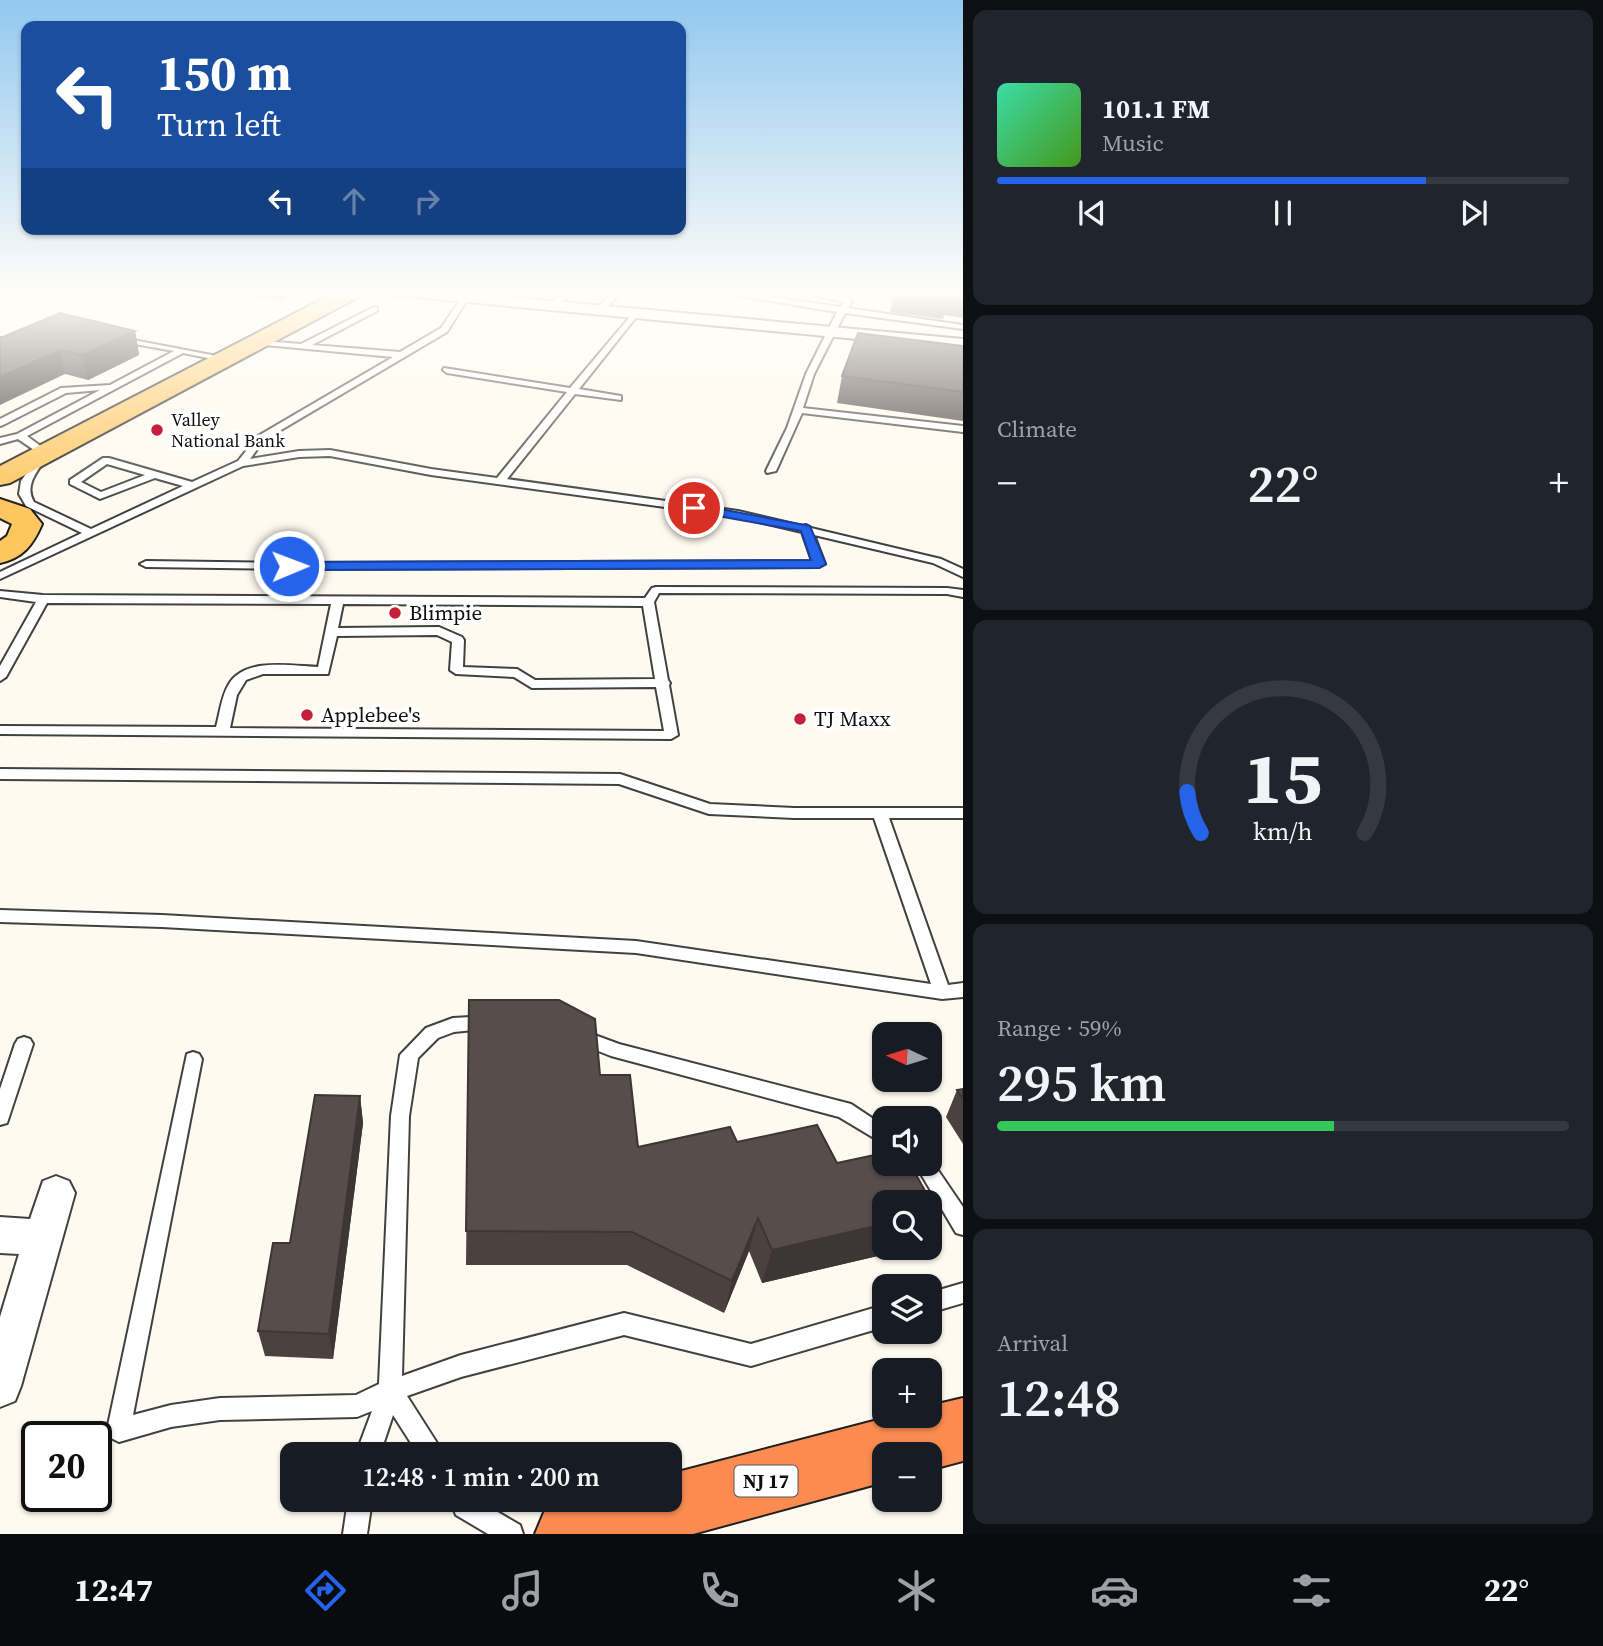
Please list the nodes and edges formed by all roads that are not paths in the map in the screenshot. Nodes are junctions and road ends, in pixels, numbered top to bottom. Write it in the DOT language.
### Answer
graph roads {
  1 [pos="159,363"];
  2 [pos="213,363"];
  3 [pos="391,363"];
  4 [pos="594,363"];
  5 [pos="816,363"];
  6 [pos="447,370"];
  7 [pos="114,387"];
  8 [pos="80,388"];
  9 [pos="571,391"];
  10 [pos="618,398"];
  11 [pos="85,402"];
  12 [pos="799,410"];
  13 [pos="0,423"];
  14 [pos="962,429"];
  15 [pos="0,441"];
  16 [pos="31,450"];
  17 [pos="241,463"];
  18 [pos="0,470"];
  19 [pos="772,471"];
  20 [pos="155,474"];
  21 [pos="0,477"];
  22 [pos="500,481"];
  23 [pos="194,486"];
  24 [pos="0,509"];
  25 [pos="806,528"];
  26 [pos="90,533"];
  27 [pos="0,554"];
  28 [pos="146,564"];
  29 [pos="962,574"];
  30 [pos="0,576"];
  31 [pos="0,594"];
  32 [pos="962,594"];
  33 [pos="43,598"];
  34 [pos="338,600"];
  35 [pos="648,602"];
  36 [pos="332,632"];
  37 [pos="0,677"];
  38 [pos="664,683"];
  39 [pos="0,730"];
  40 [pos="222,732"];
  41 [pos="0,774"];
  42 [pos="880,813"];
  43 [pos="962,813"];
  44 [pos="0,916"];
  45 [pos="962,990"];
  46 [pos="942,992"];
  47 [pos="506,1022"];
  48 [pos="562,1024"];
  49 [pos="24,1044"];
  50 [pos="193,1059"];
  51 [pos="0,1117"];
  52 [pos="872,1128"];
  53 [pos="932,1176"];
  54 [pos="56,1193"];
  55 [pos="962,1226"];
  56 [pos="0,1235"];
  57 [pos="43,1238"];
  58 [pos="962,1293"];
  59 [pos="942,1299"];
  60 [pos="872,1320"];
  61 [pos="0,1386"];
  62 [pos="390,1391"];
  63 [pos="962,1429"];
  64 [pos="372,1442"];
  65 [pos="424,1442"];
  66 [pos="358,1512"];
  67 [pos="476,1512"];
  68 [pos="355,1534"];
  69 [pos="511,1534"];
  70 [pos="569,1534"];
  1 -- 7 [label="lane"];
  2 -- 16 [label="main road"];
  3 -- 17 [label="lane"];
  4 -- 9 [label="lane"];
  5 -- 12 [label="lane"];
  6 -- 9 [label="lane"];
  7 -- 8 [label="lane"];
  7 -- 11 [label="lane"];
  8 -- 11 [label="lane"];
  8 -- 13 [label="lane"];
  9 -- 10 [label="lane"];
  9 -- 22 [label="lane"];
  11 -- 16 [label="lane"];
  12 -- 14 [label="lane"];
  12 -- 19 [label="lane"];
  15 -- 16 [label="lane"];
  16 -- 18 [label="main road"];
  16 -- 21 [label="main road"];
  16 -- 26 [label="lane"];
  17 -- 22 [label="lane"];
  17 -- 23 [label="lane"];
  20 -- 20 [label="lane"];
  20 -- 23 [label="lane"];
  22 -- 25 [label="lane"];
  23 -- 26 [label="lane"];
  24 -- 27 [label="main road"];
  25 -- 28 [label="lane"];
  25 -- 29 [label="lane"];
  26 -- 30 [label="lane"];
  31 -- 33 [label="lane"];
  32 -- 35 [label="lane"];
  33 -- 34 [label="lane"];
  33 -- 37 [label="lane"];
  34 -- 35 [label="lane"];
  34 -- 36 [label="lane"];
  35 -- 38 [label="lane"];
  36 -- 38 [label="lane"];
  36 -- 40 [label="lane"];
  38 -- 40 [label="lane"];
  39 -- 40 [label="lane"];
  41 -- 42 [label="lane"];
  42 -- 43 [label="lane"];
  42 -- 46 [label="lane"];
  44 -- 46 [label="lane"];
  45 -- 46 [label="lane"];
  47 -- 62 [label="lane"];
  48 -- 52 [label="lane"];
  49 -- 51 [label="lane"];
  50 -- 62 [label="lane"];
  53 -- 55 [label="lane"];
  54 -- 57 [label="street"];
  56 -- 57 [label="street"];
  57 -- 61 [label="street"];
  58 -- 59 [label="lane"];
  60 -- 62 [label="lane"];
  62 -- 64 [label="lane"];
  62 -- 65 [label="lane"];
  63 -- 70 [label="highway, NJ 17"];
  66 -- 68 [label="lane"];
  67 -- 69 [label="lane"];
}
